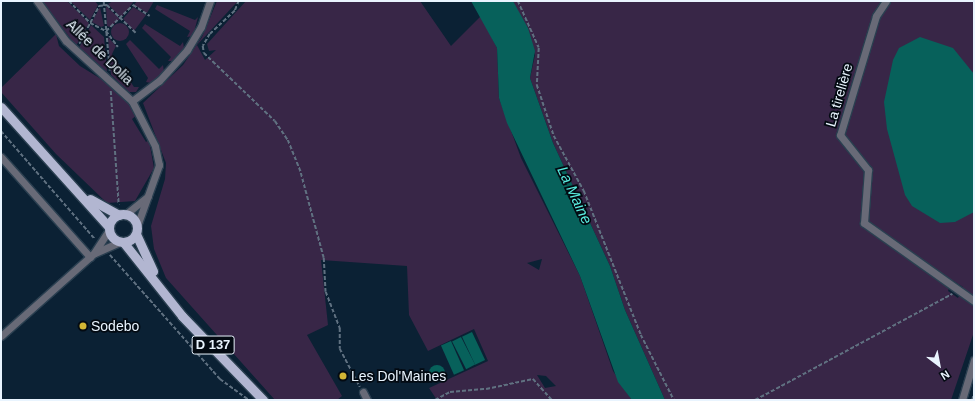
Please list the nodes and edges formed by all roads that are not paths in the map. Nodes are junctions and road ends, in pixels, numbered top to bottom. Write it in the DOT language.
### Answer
graph roads {
  1 [pos="37,1"];
  2 [pos="210,1"];
  3 [pos="886,1"];
  4 [pos="132,101"];
  5 [pos="1,107"];
  6 [pos="1,157"];
  7 [pos="83,195"];
  8 [pos="148,196"];
  9 [pos="122,214"];
  10 [pos="109,229"];
  11 [pos="137,230"];
  12 [pos="122,242"];
  13 [pos="102,247"];
  14 [pos="92,255"];
  15 [pos="162,290"];
  16 [pos="974,301"];
  17 [pos="1,336"];
  18 [pos="974,360"];
  19 [pos="363,392"];
  20 [pos="263,400"];
  21 [pos="367,400"];
  22 [pos="962,400"];
  1 -- 4 [label="street, Allée de Dolia"];
  2 -- 4 [label="street, Allée de Dolia"];
  3 -- 16 [label="street, La tirelière"];
  4 -- 8 [label="street, Allée de Dolia"];
  5 -- 7 [label="main road"];
  6 -- 14 [label="street"];
  7 -- 9 [label="main road"];
  7 -- 10 [label="main road"];
  8 -- 9 [label="street"];
  8 -- 11 [label="street, Allée de Dolia"];
  9 -- 10 [label="main road"];
  9 -- 11 [label="main road"];
  10 -- 12 [label="main road"];
  10 -- 13 [label="street"];
  11 -- 12 [label="main road"];
  11 -- 15 [label="main road, D 137"];
  12 -- 13 [label="street"];
  12 -- 15 [label="main road, D 137"];
  13 -- 14 [label="street"];
  14 -- 17 [label="street"];
  15 -- 20 [label="main road, D 137"];
  18 -- 22 [label="street"];
  19 -- 21 [label="street"];
}
